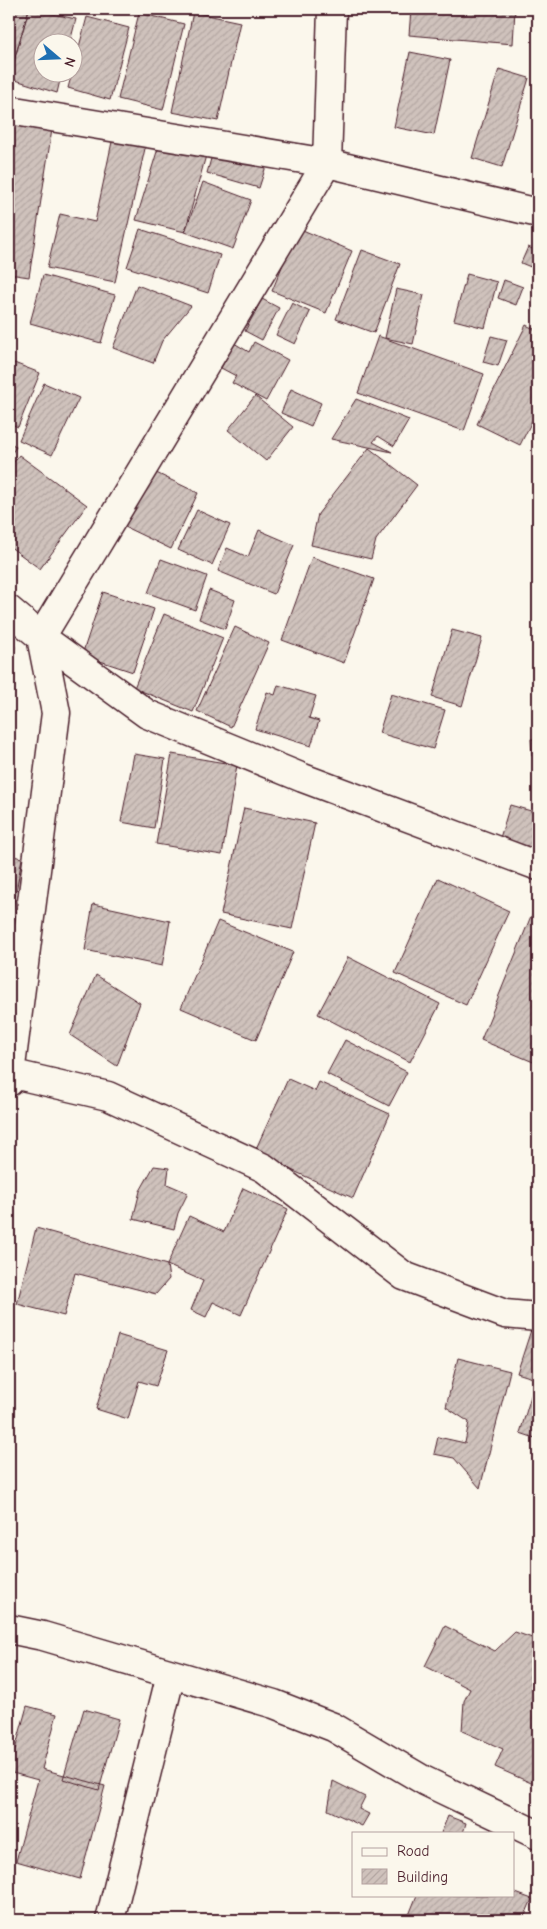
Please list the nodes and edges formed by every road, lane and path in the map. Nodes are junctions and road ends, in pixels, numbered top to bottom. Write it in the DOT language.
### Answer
graph roads {
  1 [pos="332,9"];
  2 [pos="9,110"];
  3 [pos="327,163"];
  4 [pos="538,213"];
  5 [pos="9,610"];
  6 [pos="41,637"];
  7 [pos="538,866"];
  8 [pos="9,1073"];
  9 [pos="9,1082"];
  10 [pos="538,1317"];
  11 [pos="9,1629"];
  12 [pos="171,1674"];
  13 [pos="538,1835"];
  14 [pos="110,1920"];
  1 -- 3 [label="street"];
  2 -- 3 [label="street"];
  3 -- 4 [label="street"];
  3 -- 6 [label="street"];
  5 -- 6 [label="street"];
  6 -- 7 [label="street"];
  6 -- 8 [label="street"];
  8 -- 9 [label="street"];
  8 -- 10 [label="street"];
  11 -- 12 [label="street"];
  12 -- 13 [label="street"];
  12 -- 14 [label="street"];
}
